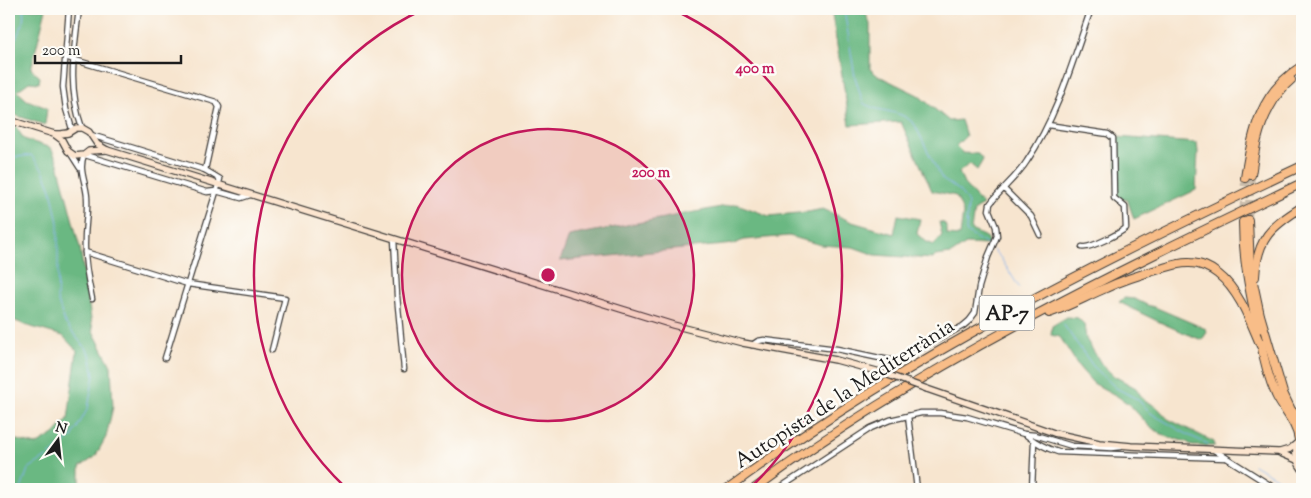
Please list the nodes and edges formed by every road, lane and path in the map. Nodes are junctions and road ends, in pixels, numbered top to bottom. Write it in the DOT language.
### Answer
graph roads {
  1 [pos="69,9"];
  2 [pos="79,9"];
  3 [pos="1091,9"];
  4 [pos="65,57"];
  5 [pos="74,59"];
  6 [pos="1302,66"];
  7 [pos="1302,71"];
  8 [pos="9,120"];
  9 [pos="1048,125"];
  10 [pos="82,128"];
  11 [pos="70,131"];
  12 [pos="54,134"];
  13 [pos="92,137"];
  14 [pos="65,145"];
  15 [pos="106,150"];
  16 [pos="70,153"];
  17 [pos="86,154"];
  18 [pos="1302,164"];
  19 [pos="81,170"];
  20 [pos="205,170"];
  21 [pos="1302,183"];
  22 [pos="218,185"];
  23 [pos="1004,189"];
  24 [pos="216,192"];
  25 [pos="250,195"];
  26 [pos="1302,207"];
  27 [pos="1040,234"];
  28 [pos="394,239"];
  29 [pos="1082,247"];
  30 [pos="85,252"];
  31 [pos="188,284"];
  32 [pos="1254,289"];
  33 [pos="92,299"];
  34 [pos="1030,319"];
  35 [pos="752,345"];
  36 [pos="1261,346"];
  37 [pos="272,350"];
  38 [pos="165,358"];
  39 [pos="404,369"];
  40 [pos="908,416"];
  41 [pos="1302,422"];
  42 [pos="1024,434"];
  43 [pos="1299,439"];
  44 [pos="1034,441"];
  45 [pos="1131,446"];
  46 [pos="1214,450"];
  47 [pos="1278,452"];
  48 [pos="1225,458"];
  49 [pos="1297,460"];
  50 [pos="1302,469"];
  51 [pos="727,489"];
  52 [pos="754,489"];
  53 [pos="778,489"];
  54 [pos="917,489"];
  55 [pos="1032,489"];
  56 [pos="1276,489"];
  1 -- 4 [label="street"];
  2 -- 5 [label="street"];
  3 -- 9 [label="street"];
  4 -- 5 [label="street"];
  4 -- 11 [label="street"];
  5 -- 10 [label="street"];
  5 -- 20 [label="street"];
  6 -- 7 [label="highway"];
  8 -- 12 [label="main road"];
  9 -- 23 [label="street"];
  9 -- 29 [label="street"];
  10 -- 11 [label="main road"];
  10 -- 13 [label="main road"];
  11 -- 12 [label="main road"];
  11 -- 14 [label="main road"];
  12 -- 14 [label="main road"];
  13 -- 15 [label="main road"];
  13 -- 17 [label="main road"];
  13 -- 20 [label="street"];
  14 -- 16 [label="main road"];
  15 -- 17 [label="main road"];
  15 -- 22 [label="main road"];
  16 -- 17 [label="main road"];
  16 -- 19 [label="street"];
  17 -- 19 [label="street"];
  17 -- 24 [label="street"];
  18 -- 51 [label="highway, Autopista de la Mediterrània / AP-7"];
  19 -- 30 [label="street"];
  20 -- 22 [label="street"];
  21 -- 34 [label="highway, Autopista de la Mediterrània / AP-7"];
  22 -- 24 [label="street"];
  22 -- 25 [label="main road"];
  23 -- 27 [label="street"];
  23 -- 35 [label="street"];
  24 -- 25 [label="street"];
  24 -- 31 [label="street"];
  25 -- 28 [label="main road"];
  26 -- 32 [label="highway"];
  28 -- 35 [label="main road"];
  28 -- 39 [label="street"];
  30 -- 31 [label="street"];
  30 -- 33 [label="street"];
  31 -- 37 [label="street"];
  31 -- 38 [label="street"];
  32 -- 36 [label="highway"];
  32 -- 41 [label="highway"];
  34 -- 36 [label="highway"];
  34 -- 52 [label="highway, Autopista de la Mediterrània / AP-7"];
  35 -- 45 [label="main road, bridge"];
  36 -- 43 [label="highway"];
  40 -- 42 [label="street"];
  40 -- 53 [label="street"];
  40 -- 54 [label="street"];
  42 -- 44 [label="street"];
  42 -- 45 [label="street"];
  43 -- 47 [label="main road"];
  43 -- 49 [label="main road"];
  44 -- 48 [label="street"];
  44 -- 55 [label="street"];
  45 -- 46 [label="main road"];
  46 -- 47 [label="main road"];
  46 -- 48 [label="street"];
  47 -- 49 [label="main road"];
  48 -- 56 [label="street"];
  49 -- 50 [label="main road"];
}
